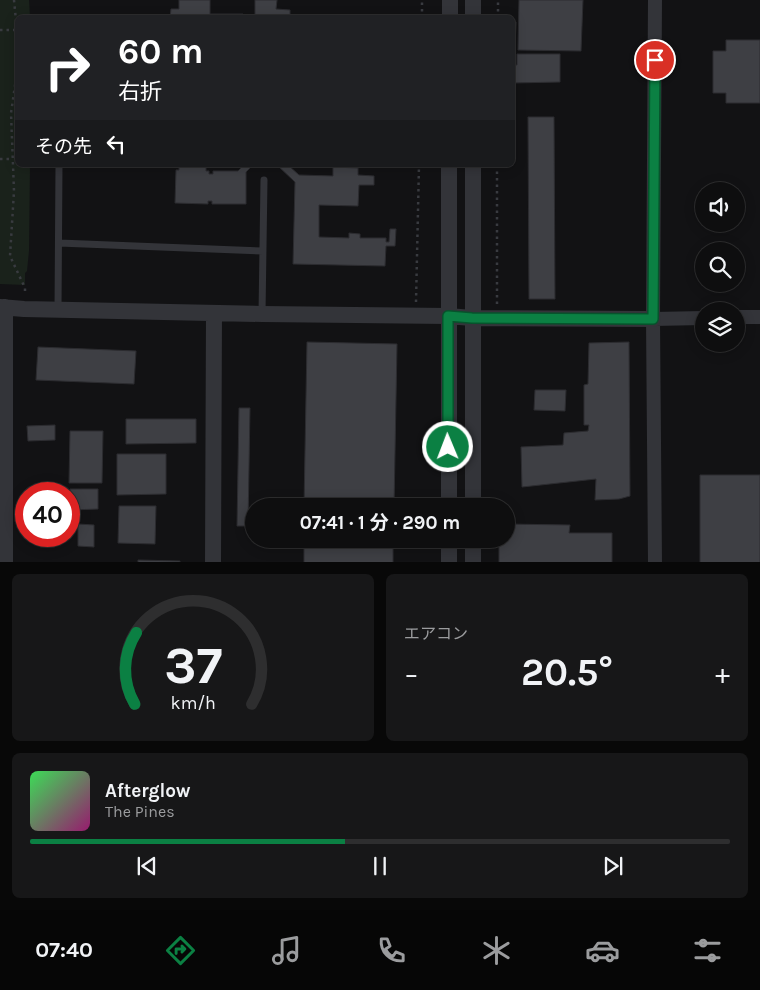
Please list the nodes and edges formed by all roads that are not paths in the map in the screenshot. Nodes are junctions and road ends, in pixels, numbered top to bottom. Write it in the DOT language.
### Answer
graph roads {
  1 [pos="450,0"];
  2 [pos="473,0"];
  3 [pos="655,0"];
  4 [pos="450,15"];
  5 [pos="473,15"];
  6 [pos="59,167"];
  7 [pos="449,167"];
  8 [pos="473,167"];
  9 [pos="264,180"];
  10 [pos="59,242"];
  11 [pos="263,252"];
  12 [pos="2,307"];
  13 [pos="58,310"];
  14 [pos="214,313"];
  15 [pos="262,314"];
  16 [pos="448,316"];
  17 [pos="760,317"];
  18 [pos="472,318"];
  19 [pos="695,318"];
  20 [pos="745,318"];
  21 [pos="653,319"];
  22 [pos="449,498"];
  23 [pos="473,498"];
  24 [pos="449,548"];
  25 [pos="473,548"];
  26 [pos="5,562"];
  27 [pos="213,562"];
  28 [pos="449,562"];
  29 [pos="473,562"];
  30 [pos="655,562"];
  1 -- 4 [label="street"];
  2 -- 5 [label="street"];
  3 -- 21 [label="street"];
  6 -- 10 [label="lane"];
  7 -- 16 [label="street"];
  8 -- 18 [label="street"];
  9 -- 11 [label="lane"];
  10 -- 11 [label="lane"];
  10 -- 13 [label="lane"];
  11 -- 15 [label="lane"];
  12 -- 13 [label="street"];
  12 -- 26 [label="street"];
  13 -- 14 [label="street"];
  14 -- 15 [label="street"];
  14 -- 27 [label="street"];
  15 -- 16 [label="street"];
  16 -- 18 [label="street"];
  16 -- 22 [label="street"];
  17 -- 20 [label="street"];
  18 -- 21 [label="street"];
  18 -- 23 [label="street"];
  19 -- 21 [label="street"];
  21 -- 30 [label="street"];
  24 -- 28 [label="street"];
  25 -- 29 [label="street"];
}
